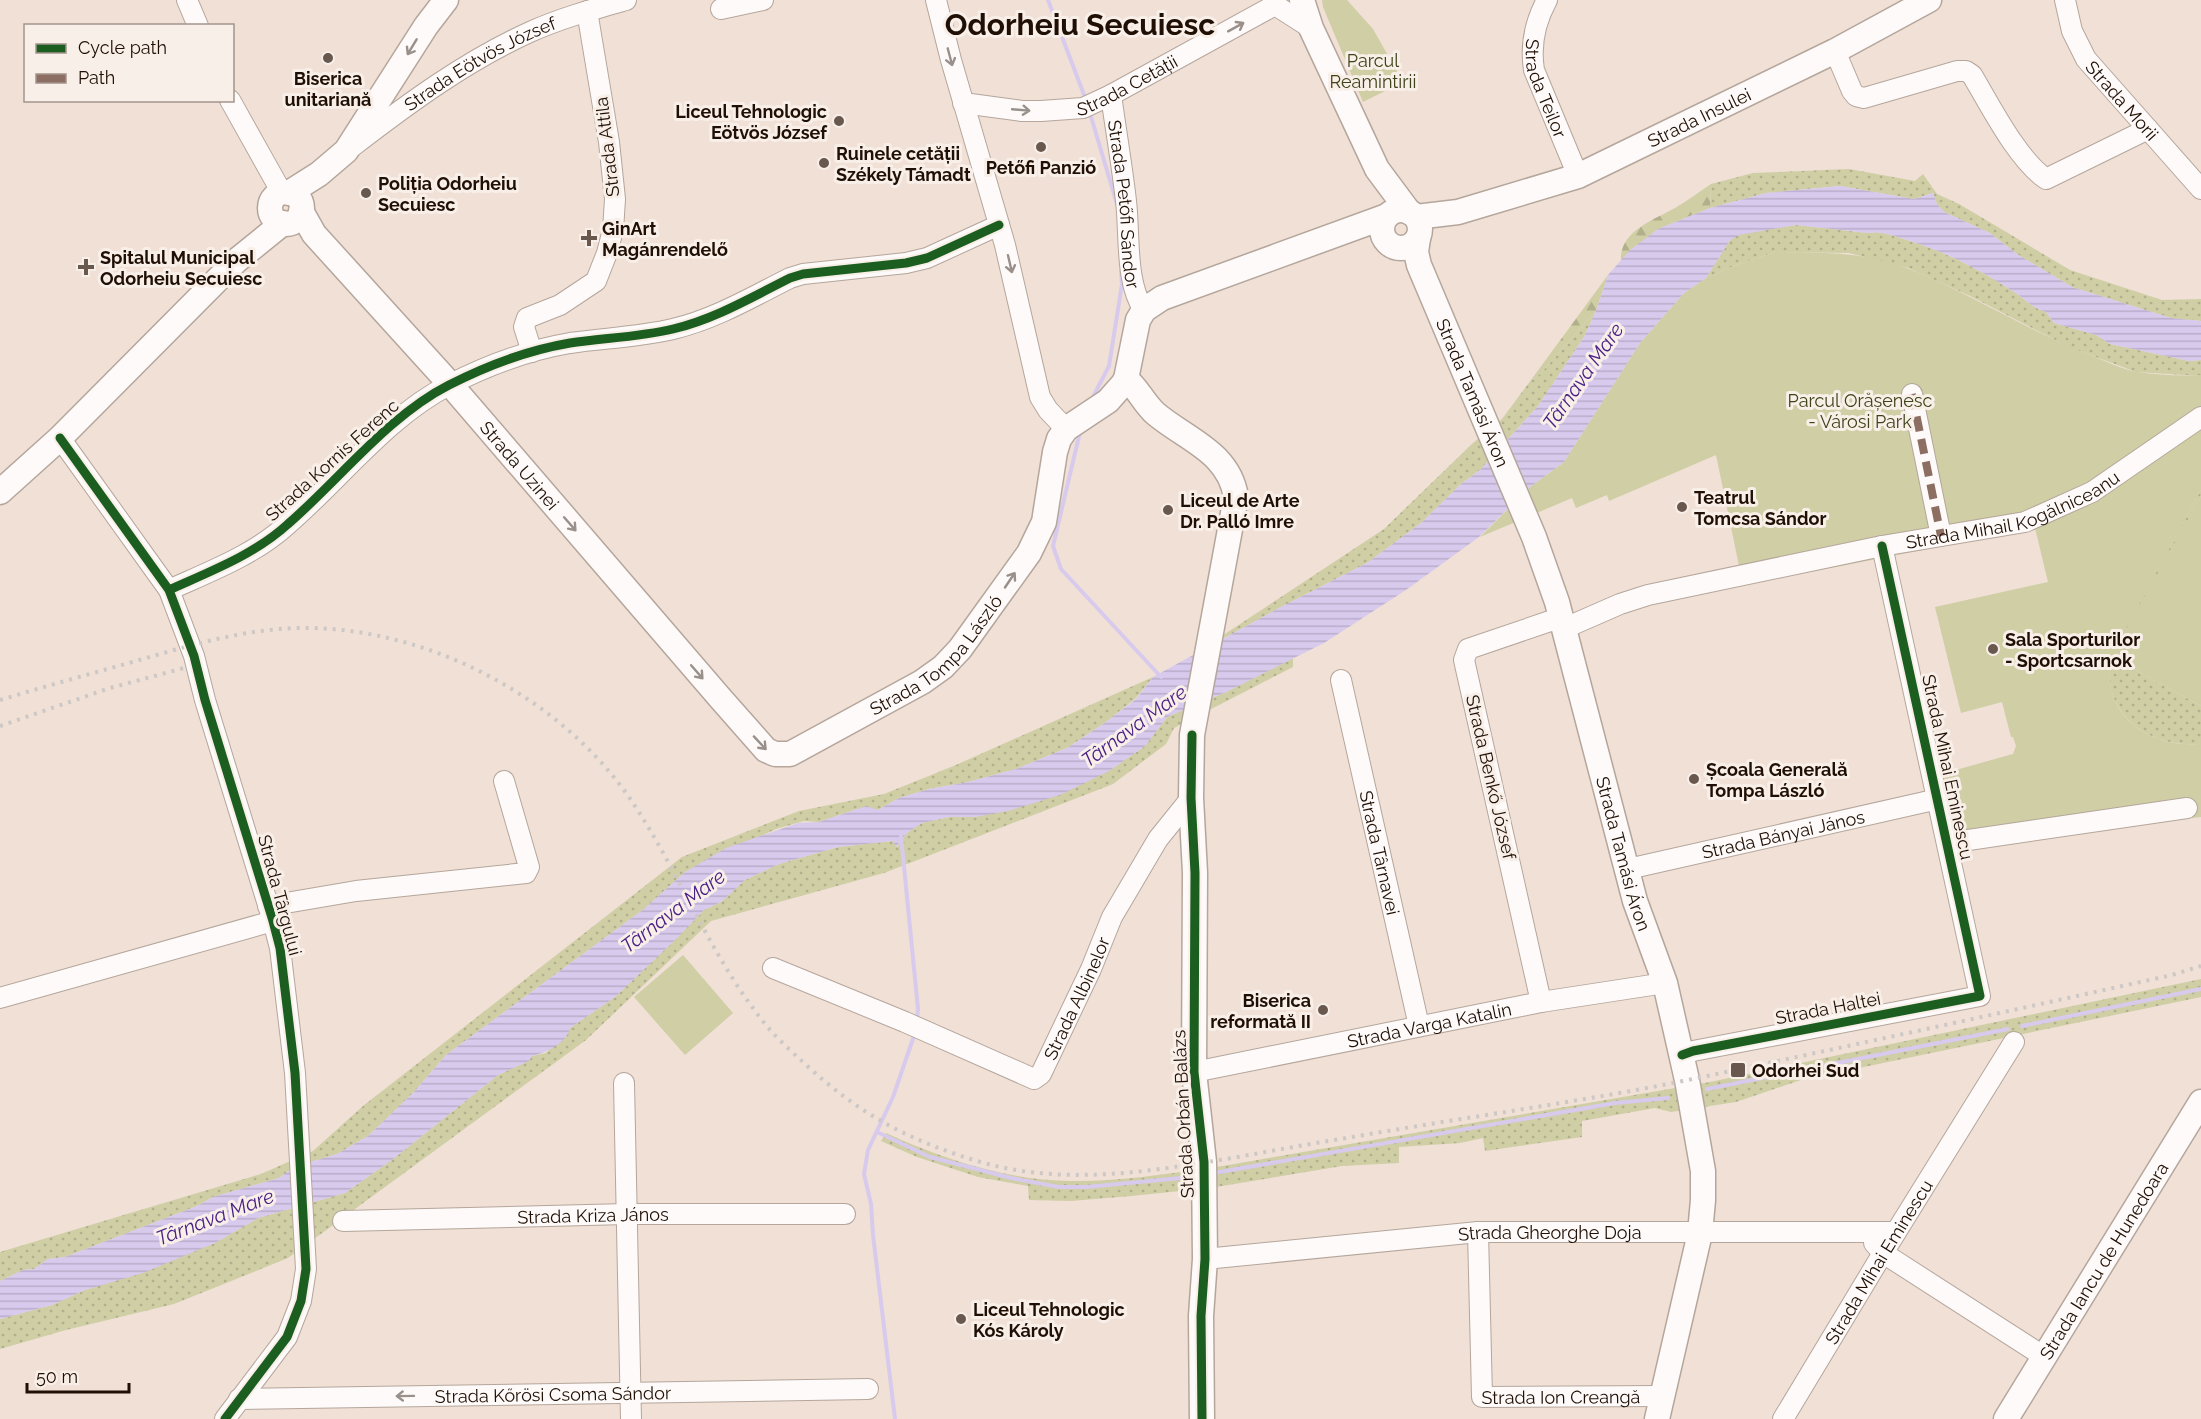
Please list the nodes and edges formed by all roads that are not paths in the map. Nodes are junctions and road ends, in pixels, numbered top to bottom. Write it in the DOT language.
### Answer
graph roads {
  1 [pos="187,0"];
  2 [pos="446,0"];
  3 [pos="626,0"];
  4 [pos="763,0"];
  5 [pos="936,0"];
  6 [pos="1302,0"];
  7 [pos="1547,0"];
  8 [pos="1929,0"];
  9 [pos="2065,0"];
  10 [pos="1276,2"];
  11 [pos="721,9"];
  12 [pos="587,11"];
  13 [pos="197,24"];
  14 [pos="1311,27"];
  15 [pos="1835,51"];
  16 [pos="394,77"];
  17 [pos="413,101"];
  18 [pos="231,102"];
  19 [pos="963,102"];
  20 [pos="1096,102"];
  21 [pos="2148,129"];
  22 [pos="346,151"];
  23 [pos="1578,176"];
  24 [pos="2201,189"];
  25 [pos="285,207"];
  26 [pos="1406,222"];
  27 [pos="999,225"];
  28 [pos="1313,244"];
  29 [pos="1389,244"];
  30 [pos="1435,306"];
  31 [pos="1140,320"];
  32 [pos="532,352"];
  33 [pos="450,384"];
  34 [pos="1122,384"];
  35 [pos="1912,394"];
  36 [pos="1142,413"];
  37 [pos="2201,417"];
  38 [pos="1082,418"];
  39 [pos="1168,424"];
  40 [pos="60,438"];
  41 [pos="0,492"];
  42 [pos="1941,536"];
  43 [pos="1882,546"];
  44 [pos="169,590"];
  45 [pos="1563,623"];
  46 [pos="1341,680"];
  47 [pos="721,699"];
  48 [pos="504,781"];
  49 [pos="1191,798"];
  50 [pos="1938,799"];
  51 [pos="2187,808"];
  52 [pos="1948,843"];
  53 [pos="1628,869"];
  54 [pos="271,913"];
  55 [pos="773,968"];
  56 [pos="1665,982"];
  57 [pos="1980,996"];
  58 [pos="0,998"];
  59 [pos="1541,1002"];
  60 [pos="1419,1026"];
  61 [pos="2014,1042"];
  62 [pos="1682,1055"];
  63 [pos="1194,1072"];
  64 [pos="624,1083"];
  65 [pos="2201,1102"];
  66 [pos="627,1214"];
  67 [pos="845,1214"];
  68 [pos="343,1221"];
  69 [pos="1478,1232"];
  70 [pos="1864,1232"];
  71 [pos="1896,1232"];
  72 [pos="1700,1233"];
  73 [pos="1883,1252"];
  74 [pos="1205,1259"];
  75 [pos="2043,1356"];
  76 [pos="868,1389"];
  77 [pos="631,1393"];
  78 [pos="239,1399"];
  79 [pos="1659,1408"];
  80 [pos="225,1419"];
  81 [pos="631,1419"];
  82 [pos="1202,1419"];
  83 [pos="1782,1419"];
  84 [pos="2006,1419"];
  1 -- 13 [label="street"];
  2 -- 16 [label="main road, one-way"];
  3 -- 12 [label="street, Strada Eötvös József"];
  4 -- 11 [label="street"];
  5 -- 19 [label="street, one-way"];
  6 -- 14 [label="main road, Strada Tamási Áron"];
  7 -- 23 [label="street, Strada Teilor"];
  8 -- 15 [label="main road, Strada Insulei"];
  9 -- 21 [label="street, Strada Morii"];
  10 -- 14 [label="street, Strada Cetății"];
  20 -- 10 [label="street, Strada Cetății, one-way"];
  12 -- 17 [label="street, Strada Eötvös József"];
  12 -- 32 [label="street, Strada Attila"];
  14 -- 26 [label="main road, Strada Tamási Áron"];
  15 -- 21 [label="street"];
  15 -- 23 [label="main road, Strada Insulei"];
  16 -- 17 [label="street"];
  16 -- 22 [label="main road"];
  17 -- 22 [label="street, Strada Eötvös József"];
  18 -- 25 [label="street"];
  19 -- 20 [label="street, Strada Cetății, one-way"];
  19 -- 27 [label="street"];
  20 -- 31 [label="street, Strada Petőfi Sándor"];
  21 -- 24 [label="street, Strada Morii"];
  22 -- 25 [label="main road"];
  23 -- 26 [label="main road, Strada Insulei"];
  25 -- 33 [label="main road, Strada Uzinei"];
  25 -- 40 [label="main road"];
  26 -- 28 [label="main road, Strada Insulei"];
  26 -- 29 [label="main road"];
  26 -- 30 [label="main road, Strada Tamási Áron"];
  27 -- 32 [label="street, Strada Kornis Ferenc"];
  27 -- 38 [label="street, one-way"];
  28 -- 29 [label="main road"];
  28 -- 31 [label="main road"];
  29 -- 30 [label="main road, Strada Tamási Áron"];
  30 -- 45 [label="main road, Strada Tamási Áron"];
  31 -- 34 [label="main road"];
  32 -- 33 [label="street, Strada Kornis Ferenc"];
  33 -- 44 [label="street, Strada Kornis Ferenc"];
  33 -- 47 [label="main road, Strada Uzinei, one-way"];
  34 -- 36 [label="main road"];
  34 -- 38 [label="main road"];
  34 -- 39 [label="main road"];
  35 -- 42 [label="street"];
  36 -- 38 [label="main road"];
  36 -- 39 [label="main road"];
  37 -- 42 [label="street, Strada Mihail Kogălniceanu"];
  47 -- 38 [label="main road, Strada Tompa László, one-way"];
  39 -- 49 [label="main road, Strada Orbán Balázs"];
  40 -- 41 [label="main road"];
  40 -- 44 [label="street, Strada Târgului"];
  42 -- 43 [label="street, Strada Mihail Kogălniceanu"];
  43 -- 45 [label="street, Strada Mihail Kogălniceanu"];
  43 -- 50 [label="street, Strada Mihai Eminescu"];
  44 -- 54 [label="street, Strada Târgului"];
  45 -- 53 [label="main road, Strada Tamási Áron"];
  45 -- 59 [label="street, Strada Benkő József"];
  46 -- 60 [label="street, Strada Târnavei"];
  48 -- 54 [label="street"];
  49 -- 55 [label="street, Strada Albinelor"];
  49 -- 63 [label="main road, Strada Orbán Balázs"];
  50 -- 52 [label="street, Strada Mihai Eminescu"];
  50 -- 53 [label="street, Strada Bányai János"];
  51 -- 52 [label="street"];
  52 -- 57 [label="street, Strada Mihai Eminescu"];
  53 -- 56 [label="main road, Strada Tamási Áron"];
  54 -- 58 [label="street"];
  54 -- 78 [label="street, Strada Târgului"];
  56 -- 59 [label="street, Strada Varga Katalin"];
  56 -- 62 [label="main road, Strada Tamási Áron"];
  57 -- 62 [label="street, Strada Haltei"];
  59 -- 60 [label="street, Strada Varga Katalin"];
  60 -- 63 [label="street, Strada Varga Katalin"];
  61 -- 71 [label="street, Strada Mihai Eminescu"];
  62 -- 72 [label="main road, Strada Tamási Áron"];
  63 -- 74 [label="main road, Strada Orbán Balázs"];
  64 -- 66 [label="street"];
  65 -- 75 [label="main road, Strada Iancu de Hunedoara"];
  66 -- 67 [label="street, Strada Kriza János"];
  66 -- 68 [label="street, Strada Kriza János"];
  66 -- 77 [label="street"];
  69 -- 72 [label="street, Strada Gheorghe Doja"];
  69 -- 74 [label="street, Strada Gheorghe Doja"];
  69 -- 79 [label="street, Strada Ion Creangă"];
  70 -- 71 [label="street, Strada Gheorghe Doja"];
  70 -- 72 [label="street, Strada Gheorghe Doja"];
  70 -- 73 [label="street"];
  71 -- 73 [label="street, Strada Mihai Eminescu"];
  72 -- 79 [label="main road, Strada Tamási Áron"];
  73 -- 75 [label="street"];
  73 -- 83 [label="street, Strada Mihai Eminescu"];
  74 -- 82 [label="main road, Strada Orbán Balázs"];
  75 -- 84 [label="main road, Strada Iancu de Hunedoara"];
  76 -- 77 [label="street, Strada Kőrösi Csoma Sándor"];
  77 -- 78 [label="street, Strada Kőrösi Csoma Sándor, one-way"];
  77 -- 81 [label="street"];
  78 -- 80 [label="street, Strada Târgului"];
}
